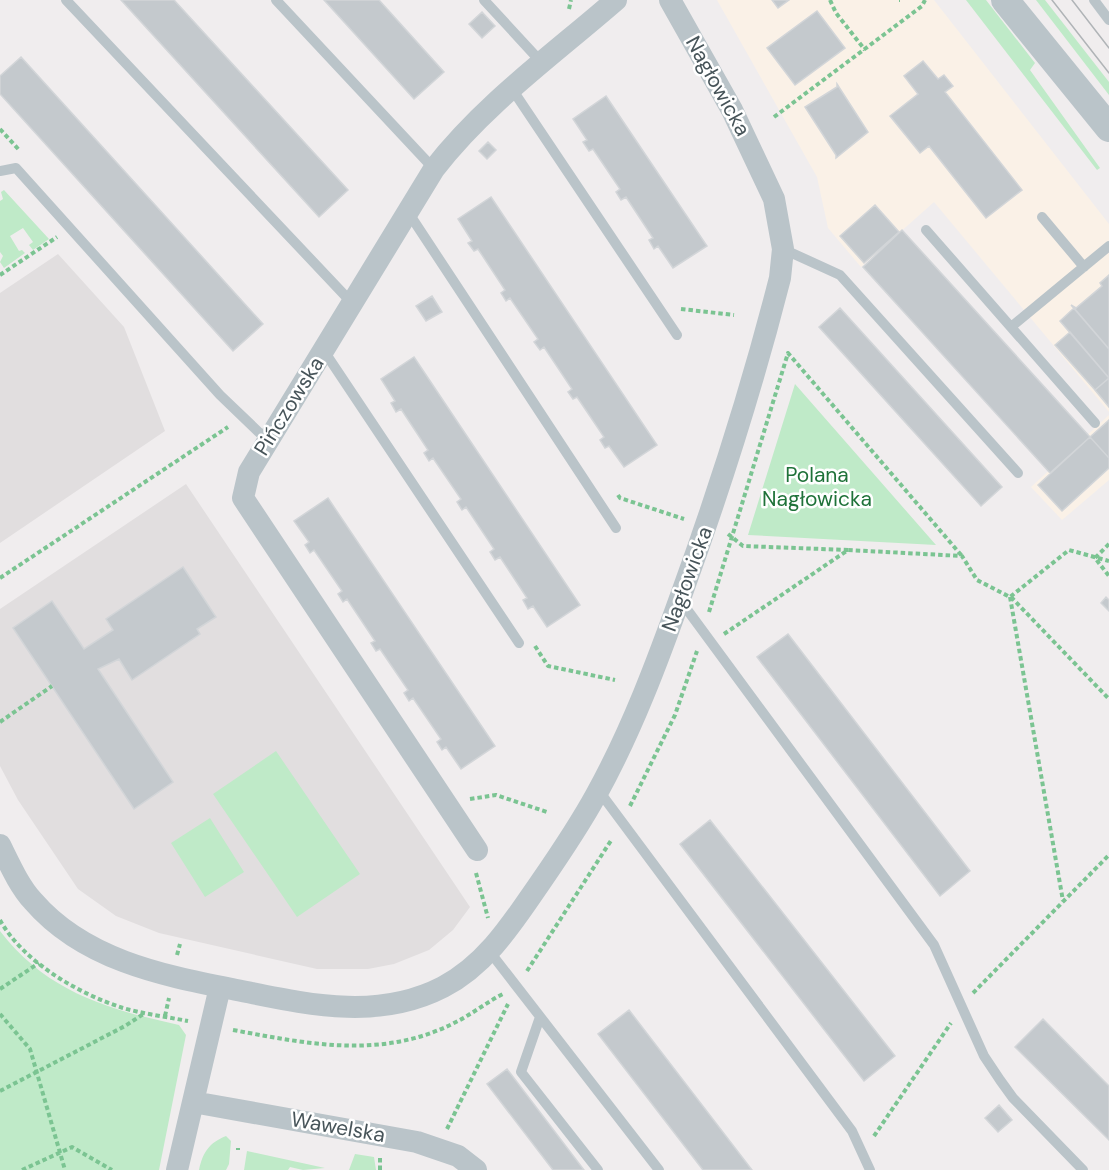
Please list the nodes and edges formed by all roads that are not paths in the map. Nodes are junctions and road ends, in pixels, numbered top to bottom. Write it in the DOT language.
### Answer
graph roads {
  1 [pos="66,0"];
  2 [pos="276,0"];
  3 [pos="484,0"];
  4 [pos="616,0"];
  5 [pos="670,0"];
  6 [pos="1005,0"];
  7 [pos="1094,0"];
  8 [pos="1109,20"];
  9 [pos="542,64"];
  10 [pos="512,89"];
  11 [pos="1109,128"];
  12 [pos="434,169"];
  13 [pos="0,171"];
  14 [pos="408,212"];
  15 [pos="1042,217"];
  16 [pos="926,230"];
  17 [pos="1109,246"];
  18 [pos="783,249"];
  19 [pos="1084,267"];
  20 [pos="352,303"];
  21 [pos="1011,327"];
  22 [pos="677,335"];
  23 [pos="323,351"];
  24 [pos="1095,423"];
  25 [pos="268,441"];
  26 [pos="1018,473"];
  27 [pos="616,528"];
  28 [pos="680,599"];
  29 [pos="519,643"];
  30 [pos="598,791"];
  31 [pos="0,845"];
  32 [pos="477,850"];
  33 [pos="490,952"];
  34 [pos="220,987"];
  35 [pos="540,1017"];
  36 [pos="193,1102"];
  37 [pos="177,1170"];
  38 [pos="476,1170"];
  39 [pos="598,1170"];
  40 [pos="659,1170"];
  41 [pos="870,1170"];
  42 [pos="1083,1170"];
  1 -- 20 [label="lane"];
  2 -- 12 [label="lane"];
  3 -- 9 [label="lane"];
  4 -- 9 [label="street, Pińczowska"];
  5 -- 18 [label="street, Nagłowicka"];
  6 -- 11 [label="street"];
  7 -- 8 [label="lane"];
  9 -- 10 [label="street, Pińczowska"];
  10 -- 12 [label="street, Pińczowska"];
  10 -- 22 [label="lane"];
  12 -- 14 [label="street, Pińczowska"];
  13 -- 25 [label="lane"];
  14 -- 20 [label="street, Pińczowska"];
  14 -- 27 [label="lane"];
  15 -- 19 [label="lane"];
  16 -- 21 [label="lane"];
  17 -- 19 [label="lane"];
  18 -- 26 [label="lane"];
  18 -- 28 [label="street, Nagłowicka"];
  19 -- 21 [label="lane"];
  20 -- 23 [label="street, Pińczowska"];
  21 -- 24 [label="lane"];
  23 -- 25 [label="street, Pińczowska"];
  23 -- 29 [label="lane"];
  25 -- 32 [label="street, Pińczowska"];
  28 -- 30 [label="street, Nagłowicka"];
  28 -- 42 [label="lane"];
  30 -- 33 [label="street, Nagłowicka"];
  30 -- 41 [label="lane"];
  31 -- 34 [label="street"];
  33 -- 34 [label="street, Nagłowicka"];
  33 -- 35 [label="lane"];
  34 -- 36 [label="street"];
  35 -- 39 [label="lane"];
  35 -- 40 [label="lane"];
  36 -- 37 [label="street"];
  36 -- 38 [label="street, Wawelska"];
}
